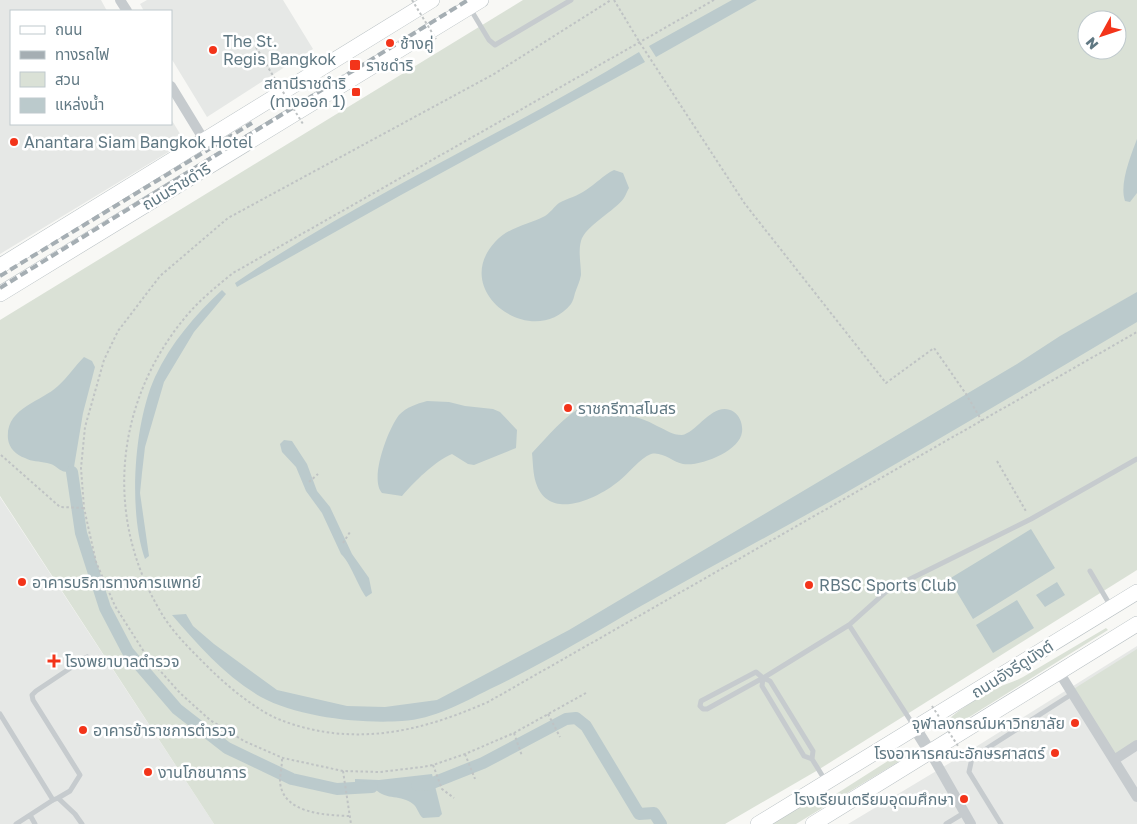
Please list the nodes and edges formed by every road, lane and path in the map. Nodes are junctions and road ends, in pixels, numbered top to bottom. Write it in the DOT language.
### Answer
graph roads {
  1 [pos="412,0"];
  2 [pos="432,0"];
  3 [pos="571,0"];
  4 [pos="612,0"];
  5 [pos="714,0"];
  6 [pos="475,3"];
  7 [pos="436,39"];
  8 [pos="640,43"];
  9 [pos="256,47"];
  10 [pos="172,88"];
  11 [pos="303,124"];
  12 [pos="204,140"];
  13 [pos="217,162"];
  14 [pos="0,266"];
  15 [pos="0,294"];
  16 [pos="1137,332"];
  17 [pos="982,421"];
  18 [pos="1,455"];
  19 [pos="1137,459"];
  20 [pos="997,461"];
  21 [pos="318,474"];
  22 [pos="309,482"];
  23 [pos="84,508"];
  24 [pos="1031,519"];
  25 [pos="350,532"];
  26 [pos="342,543"];
  27 [pos="1090,571"];
  28 [pos="1137,592"];
  29 [pos="1112,608"];
  30 [pos="1137,624"];
  31 [pos="849,625"];
  32 [pos="87,657"];
  33 [pos="1059,672"];
  34 [pos="762,678"];
  35 [pos="586,693"];
  36 [pos="1072,694"];
  37 [pos="932,706"];
  38 [pos="0,714"];
  39 [pos="548,714"];
  40 [pos="915,728"];
  41 [pos="514,732"];
  42 [pos="560,737"];
  43 [pos="1137,745"];
  44 [pos="958,746"];
  45 [pos="930,752"];
  46 [pos="465,754"];
  47 [pos="522,756"];
  48 [pos="283,758"];
  49 [pos="812,759"];
  50 [pos="1114,760"];
  51 [pos="433,765"];
  52 [pos="343,771"];
  53 [pos="475,779"];
  54 [pos="827,782"];
  55 [pos="1137,797"];
  56 [pos="454,798"];
  57 [pos="56,799"];
  58 [pos="964,813"];
  59 [pos="30,815"];
  60 [pos="349,816"];
  61 [pos="819,822"];
  62 [pos="16,824"];
  63 [pos="35,824"];
  64 [pos="82,824"];
  65 [pos="351,824"];
  66 [pos="758,824"];
  67 [pos="946,824"];
  68 [pos="971,824"];
  69 [pos="1000,824"];
  1 -- 7 [label="path, bridge"];
  2 -- 12 [label="main road, ถนนราชดำริ"];
  3 -- 6 [label="lane"];
  4 -- 8 [label="path"];
  4 -- 23 [label="path"];
  5 -- 8 [label="path"];
  6 -- 13 [label="main road, ถนนราชดำริ"];
  8 -- 17 [label="path"];
  8 -- 17 [label="path"];
  9 -- 11 [label="path, bridge"];
  10 -- 12 [label="street"];
  12 -- 13 [label="main road"];
  12 -- 14 [label="main road, ถนนราชดำริ"];
  13 -- 15 [label="main road, ถนนราชดำริ"];
  16 -- 17 [label="path"];
  18 -- 23 [label="path"];
  19 -- 24 [label="lane"];
  20 -- 24 [label="path"];
  21 -- 22 [label="path"];
  23 -- 48 [label="path"];
  24 -- 31 [label="lane"];
  25 -- 26 [label="path"];
  27 -- 29 [label="lane"];
  28 -- 29 [label="main road, ถนนอังรีดูนังต์"];
  29 -- 40 [label="main road, ถนนอังรีดูนังต์"];
  30 -- 33 [label="main road, ถนนอังรีดูนังต์"];
  31 -- 34 [label="lane"];
  31 -- 40 [label="lane"];
  32 -- 57 [label="lane"];
  33 -- 36 [label="street"];
  33 -- 45 [label="main road, ถนนอังรีดูนังต์"];
  34 -- 34 [label="lane"];
  34 -- 49 [label="lane"];
  34 -- 49 [label="lane"];
  35 -- 39 [label="path"];
  36 -- 50 [label="street"];
  36 -- 69 [label="lane"];
  37 -- 44 [label="path, bridge"];
  38 -- 57 [label="lane"];
  39 -- 41 [label="path"];
  39 -- 42 [label="path"];
  40 -- 45 [label="street"];
  40 -- 54 [label="main road, ถนนอังรีดูนังต์"];
  41 -- 46 [label="path"];
  41 -- 47 [label="path"];
  43 -- 50 [label="street"];
  45 -- 58 [label="street"];
  45 -- 61 [label="main road, ถนนอังรีดูนังต์"];
  46 -- 51 [label="path"];
  46 -- 53 [label="path"];
  48 -- 52 [label="path"];
  48 -- 60 [label="path"];
  49 -- 54 [label="lane"];
  50 -- 55 [label="street"];
  51 -- 52 [label="path"];
  51 -- 56 [label="path"];
  52 -- 60 [label="path"];
  54 -- 66 [label="main road, ถนนอังรีดูนังต์"];
  57 -- 59 [label="lane"];
  57 -- 64 [label="lane"];
  58 -- 67 [label="lane"];
  58 -- 68 [label="street"];
  59 -- 62 [label="lane"];
  59 -- 63 [label="lane"];
  60 -- 65 [label="path"];
}
